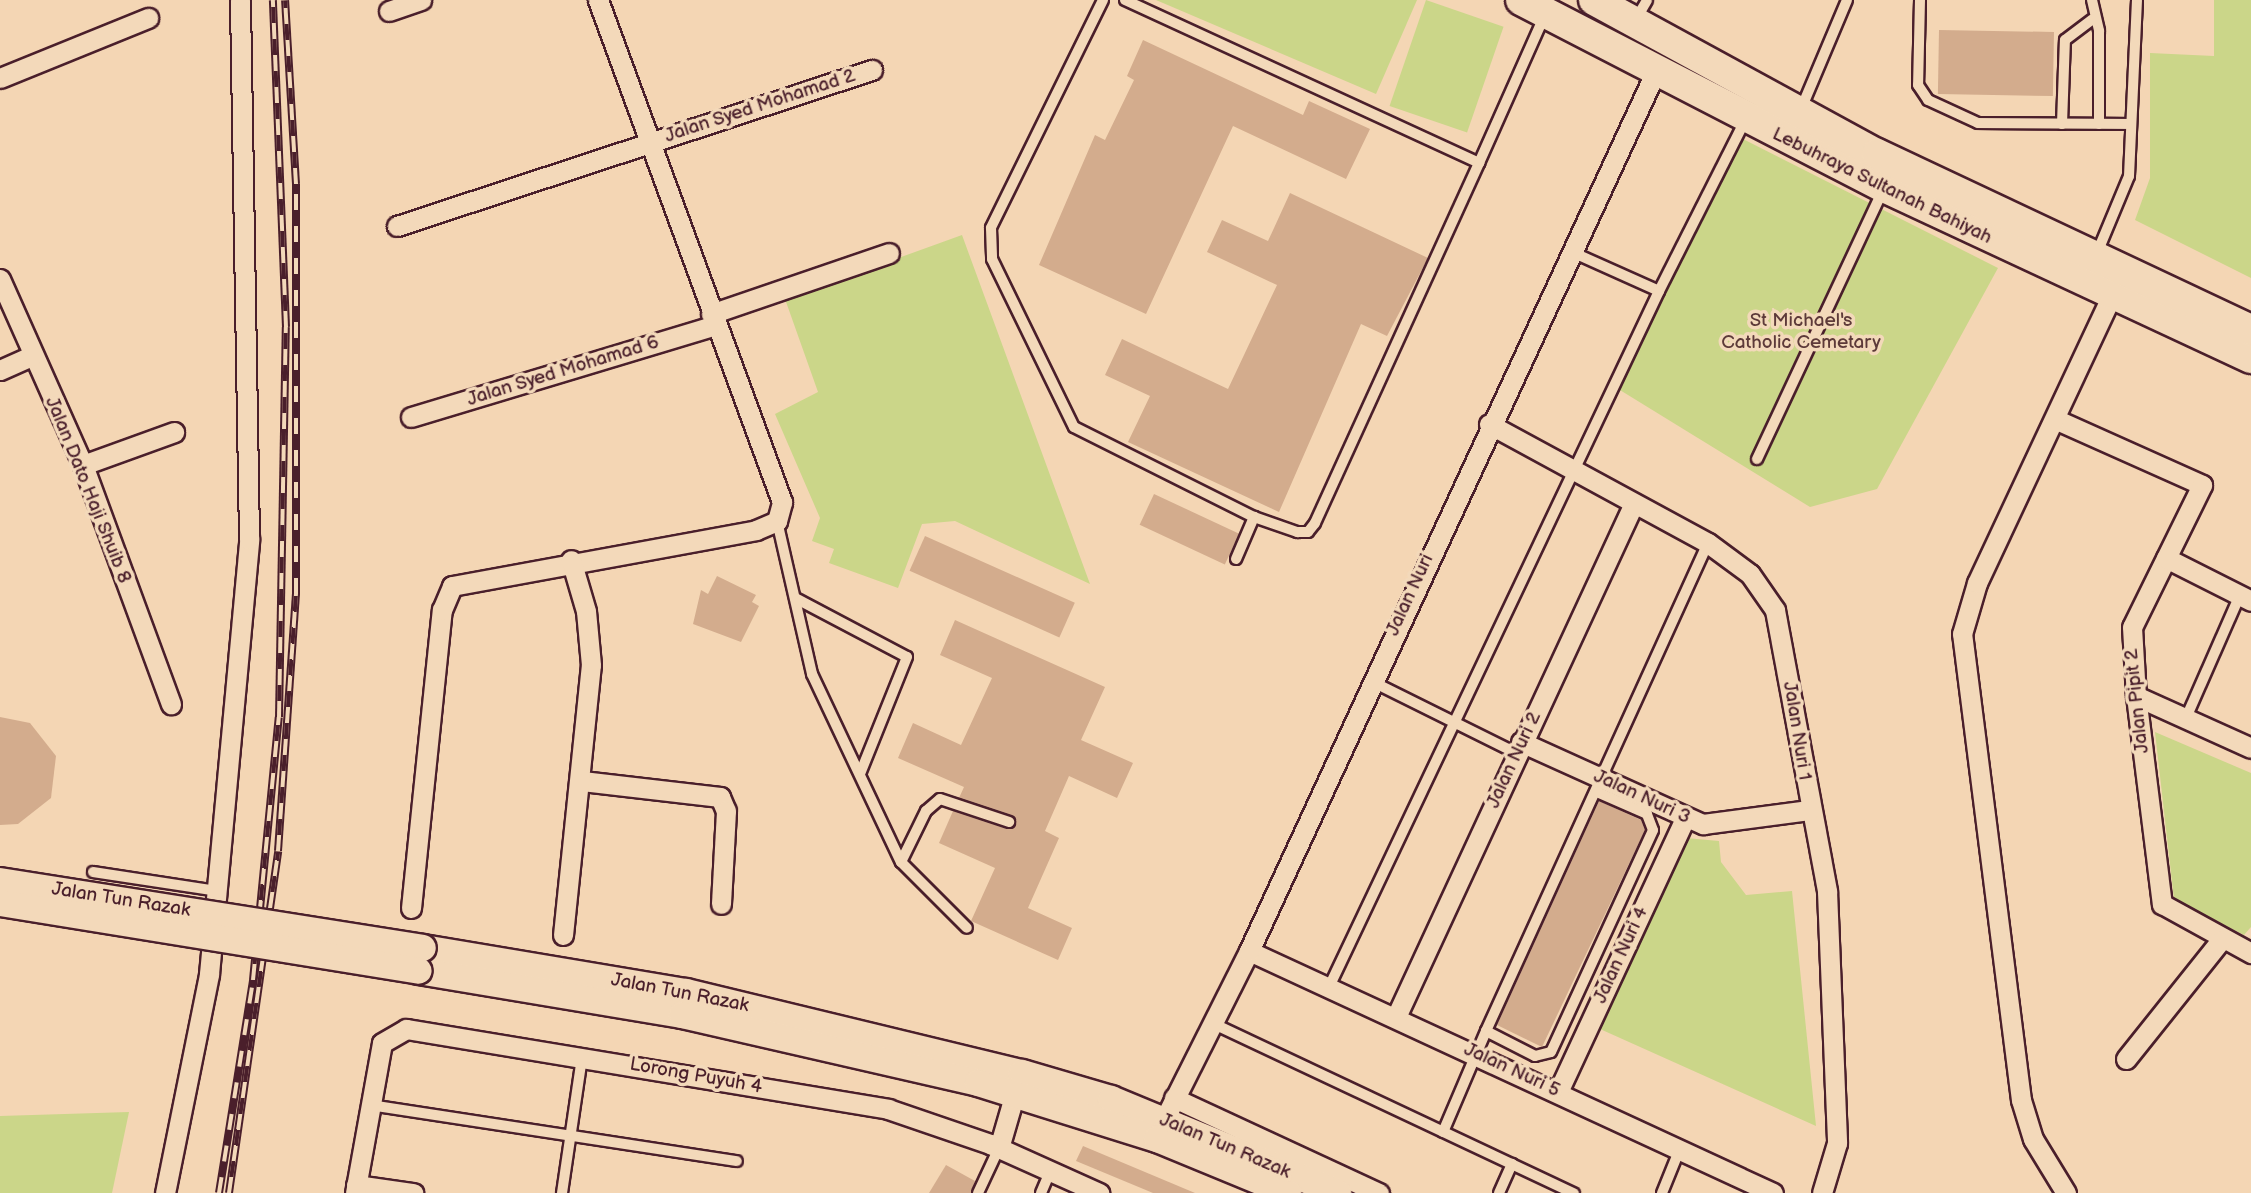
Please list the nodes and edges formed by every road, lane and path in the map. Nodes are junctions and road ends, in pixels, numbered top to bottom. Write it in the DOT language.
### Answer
graph roads {
  1 [pos="240,0"];
  2 [pos="421,0"];
  3 [pos="598,0"];
  4 [pos="1103,0"];
  5 [pos="1125,0"];
  6 [pos="1594,0"];
  7 [pos="1847,0"];
  8 [pos="1920,0"];
  9 [pos="2092,0"];
  10 [pos="2137,0"];
  11 [pos="1533,6"];
  12 [pos="389,11"];
  13 [pos="1641,11"];
  14 [pos="148,18"];
  15 [pos="2092,20"];
  16 [pos="1657,69"];
  17 [pos="872,70"];
  18 [pos="0,78"];
  19 [pos="1799,113"];
  20 [pos="1745,119"];
  21 [pos="2062,124"];
  22 [pos="2099,124"];
  23 [pos="2131,124"];
  24 [pos="649,142"];
  25 [pos="1479,163"];
  26 [pos="1884,187"];
  27 [pos="397,226"];
  28 [pos="1572,252"];
  29 [pos="889,253"];
  30 [pos="2090,270"];
  31 [pos="0,279"];
  32 [pos="1659,291"];
  33 [pos="2112,295"];
  34 [pos="713,319"];
  35 [pos="2251,330"];
  36 [pos="32,356"];
  37 [pos="2251,358"];
  38 [pos="0,370"];
  39 [pos="411,417"];
  40 [pos="2057,420"];
  41 [pos="1489,424"];
  42 [pos="174,432"];
  43 [pos="1757,459"];
  44 [pos="83,465"];
  45 [pos="1573,470"];
  46 [pos="1634,503"];
  47 [pos="1254,517"];
  48 [pos="777,521"];
  49 [pos="1708,543"];
  50 [pos="2166,558"];
  51 [pos="1236,559"];
  52 [pos="571,560"];
  53 [pos="2246,598"];
  54 [pos="797,599"];
  55 [pos="1370,681"];
  56 [pos="2136,696"];
  57 [pos="171,704"];
  58 [pos="2186,718"];
  59 [pos="1455,723"];
  60 [pos="2250,746"];
  61 [pos="1519,748"];
  62 [pos="860,774"];
  63 [pos="582,781"];
  64 [pos="1600,785"];
  65 [pos="1809,810"];
  66 [pos="1685,818"];
  67 [pos="1009,822"];
  68 [pos="901,862"];
  69 [pos="93,872"];
  70 [pos="0,881"];
  71 [pos="217,891"];
  72 [pos="0,903"];
  73 [pos="721,904"];
  74 [pos="411,908"];
  75 [pos="967,928"];
  76 [pos="563,934"];
  77 [pos="2221,940"];
  78 [pos="1249,951"];
  79 [pos="2251,953"];
  80 [pos="421,960"];
  81 [pos="1329,987"];
  82 [pos="1396,1017"];
  83 [pos="1212,1023"];
  84 [pos="1486,1031"];
  85 [pos="1476,1053"];
  86 [pos="583,1056"];
  87 [pos="2126,1059"];
  88 [pos="1558,1092"];
  89 [pos="1015,1093"];
  90 [pos="369,1105"];
  91 [pos="1169,1109"];
  92 [pos="1443,1132"];
  93 [pos="570,1136"];
  94 [pos="999,1148"];
  95 [pos="1679,1151"];
  96 [pos="737,1161"];
  97 [pos="1511,1164"];
  98 [pos="1049,1174"];
  99 [pos="356,1189"];
  100 [pos="165,1193"];
  101 [pos="413,1193"];
  102 [pos="562,1193"];
  103 [pos="978,1193"];
  104 [pos="1041,1193"];
  105 [pos="1100,1193"];
  106 [pos="1287,1193"];
  107 [pos="1338,1193"];
  108 [pos="1379,1193"];
  109 [pos="1499,1193"];
  110 [pos="1574,1193"];
  111 [pos="1662,1193"];
  112 [pos="1773,1193"];
  113 [pos="1822,1193"];
  114 [pos="2066,1193"];
  1 -- 71 [label="street"];
  2 -- 12 [label="street"];
  3 -- 24 [label="street"];
  4 -- 47 [label="lane"];
  5 -- 25 [label="lane"];
  6 -- 13 [label="main road, Lebuhraya Sultanah Bahiyah"];
  7 -- 19 [label="lane"];
  8 -- 21 [label="lane"];
  9 -- 15 [label="lane"];
  10 -- 23 [label="lane"];
  11 -- 16 [label="main road, Lebuhraya Sultanah Bahiyah"];
  11 -- 25 [label="lane"];
  13 -- 19 [label="main road, Lebuhraya Sultanah Bahiyah"];
  14 -- 18 [label="street"];
  15 -- 21 [label="lane"];
  15 -- 22 [label="lane"];
  16 -- 20 [label="main road, Lebuhraya Sultanah Bahiyah"];
  16 -- 28 [label="street, Jalan Nuri"];
  17 -- 24 [label="street, Jalan Syed Mohamad 2"];
  19 -- 30 [label="main road, Lebuhraya Sultanah Bahiyah"];
  20 -- 26 [label="main road, Lebuhraya Sultanah Bahiyah"];
  20 -- 32 [label="lane"];
  21 -- 22 [label="lane"];
  22 -- 23 [label="lane"];
  23 -- 30 [label="lane"];
  24 -- 27 [label="street, Jalan Syed Mohamad 2"];
  24 -- 34 [label="street"];
  25 -- 47 [label="lane"];
  26 -- 30 [label="main road, Lebuhraya Sultanah Bahiyah"];
  26 -- 43 [label="lane"];
  28 -- 32 [label="lane"];
  28 -- 41 [label="street, Jalan Nuri"];
  29 -- 34 [label="street, Jalan Syed Mohamad 6"];
  30 -- 33 [label="main road, Lebuhraya Sultanah Bahiyah"];
  30 -- 35 [label="main road, Lebuhraya Sultanah Bahiyah"];
  31 -- 36 [label="street, Jalan Dato Haji Shuib 8"];
  32 -- 45 [label="lane"];
  33 -- 37 [label="main road, Lebuhraya Sultanah Bahiyah"];
  33 -- 40 [label="street"];
  34 -- 39 [label="street, Jalan Syed Mohamad 6"];
  34 -- 48 [label="street"];
  36 -- 38 [label="street"];
  36 -- 44 [label="street, Jalan Dato Haji Shuib 8"];
  40 -- 50 [label="street, Jalan Pipit 2"];
  40 -- 114 [label="street"];
  41 -- 45 [label="street, Jalan Nuri 1"];
  41 -- 55 [label="street, Jalan Nuri"];
  42 -- 44 [label="street"];
  44 -- 57 [label="street, Jalan Dato Haji Shuib 8"];
  45 -- 46 [label="street, Jalan Nuri 1"];
  45 -- 59 [label="lane"];
  46 -- 49 [label="street, Jalan Nuri 1"];
  46 -- 61 [label="street, Jalan Nuri 2"];
  47 -- 51 [label="lane"];
  48 -- 52 [label="street"];
  48 -- 54 [label="lane"];
  49 -- 64 [label="lane"];
  49 -- 65 [label="street, Jalan Nuri 1"];
  50 -- 53 [label="street"];
  50 -- 56 [label="street, Jalan Pipit 2"];
  52 -- 63 [label="street"];
  52 -- 74 [label="street"];
  53 -- 58 [label="lane"];
  54 -- 62 [label="lane"];
  54 -- 62 [label="lane"];
  55 -- 59 [label="lane"];
  55 -- 78 [label="street, Jalan Nuri"];
  56 -- 58 [label="street"];
  56 -- 77 [label="street, Jalan Pipit 2"];
  58 -- 60 [label="street"];
  59 -- 61 [label="lane"];
  59 -- 81 [label="lane"];
  61 -- 64 [label="street, Jalan Nuri 3"];
  61 -- 82 [label="street, Jalan Nuri 2"];
  62 -- 68 [label="lane"];
  63 -- 73 [label="street"];
  63 -- 76 [label="street"];
  64 -- 66 [label="street, Jalan Nuri 3"];
  64 -- 84 [label="lane"];
  64 -- 84 [label="lane"];
  65 -- 66 [label="street, Jalan Nuri 3"];
  65 -- 113 [label="street, Jalan Nuri 1"];
  66 -- 88 [label="street, Jalan Nuri 4"];
  67 -- 68 [label="lane"];
  68 -- 75 [label="lane"];
  69 -- 71 [label="lane"];
  70 -- 80 [label="main road, Jalan Tun Razak, bridge"];
  71 -- 100 [label="street"];
  72 -- 80 [label="main road, Jalan Tun Razak, bridge"];
  77 -- 79 [label="street, Jalan Pipit 2"];
  77 -- 87 [label="street"];
  78 -- 81 [label="street, Jalan Nuri 5"];
  78 -- 83 [label="street, Jalan Nuri"];
  80 -- 89 [label="main road, Jalan Tun Razak"];
  80 -- 91 [label="main road, Jalan Tun Razak"];
  81 -- 82 [label="street, Jalan Nuri 5"];
  82 -- 85 [label="street, Jalan Nuri 5"];
  83 -- 91 [label="street, Jalan Nuri"];
  83 -- 92 [label="lane"];
  84 -- 85 [label="lane"];
  85 -- 88 [label="street, Jalan Nuri 5"];
  85 -- 92 [label="lane"];
  86 -- 90 [label="street, Lorong Puyuh 4"];
  86 -- 93 [label="lane"];
  86 -- 94 [label="street, Lorong Puyuh 4"];
  88 -- 95 [label="street, Jalan Nuri 5"];
  89 -- 94 [label="street"];
  89 -- 106 [label="main road, Jalan Tun Razak"];
  90 -- 93 [label="lane"];
  90 -- 99 [label="street"];
  91 -- 107 [label="main road, Jalan Tun Razak"];
  91 -- 108 [label="street"];
  92 -- 97 [label="lane"];
  93 -- 96 [label="lane"];
  93 -- 102 [label="lane"];
  94 -- 98 [label="street, Lorong Puyuh 4"];
  94 -- 103 [label="lane"];
  95 -- 111 [label="lane"];
  95 -- 112 [label="street, Jalan Nuri 5"];
  97 -- 109 [label="lane"];
  97 -- 110 [label="lane"];
  98 -- 104 [label="lane"];
  98 -- 105 [label="street, Lorong Puyuh 4"];
  99 -- 101 [label="street"];
}
